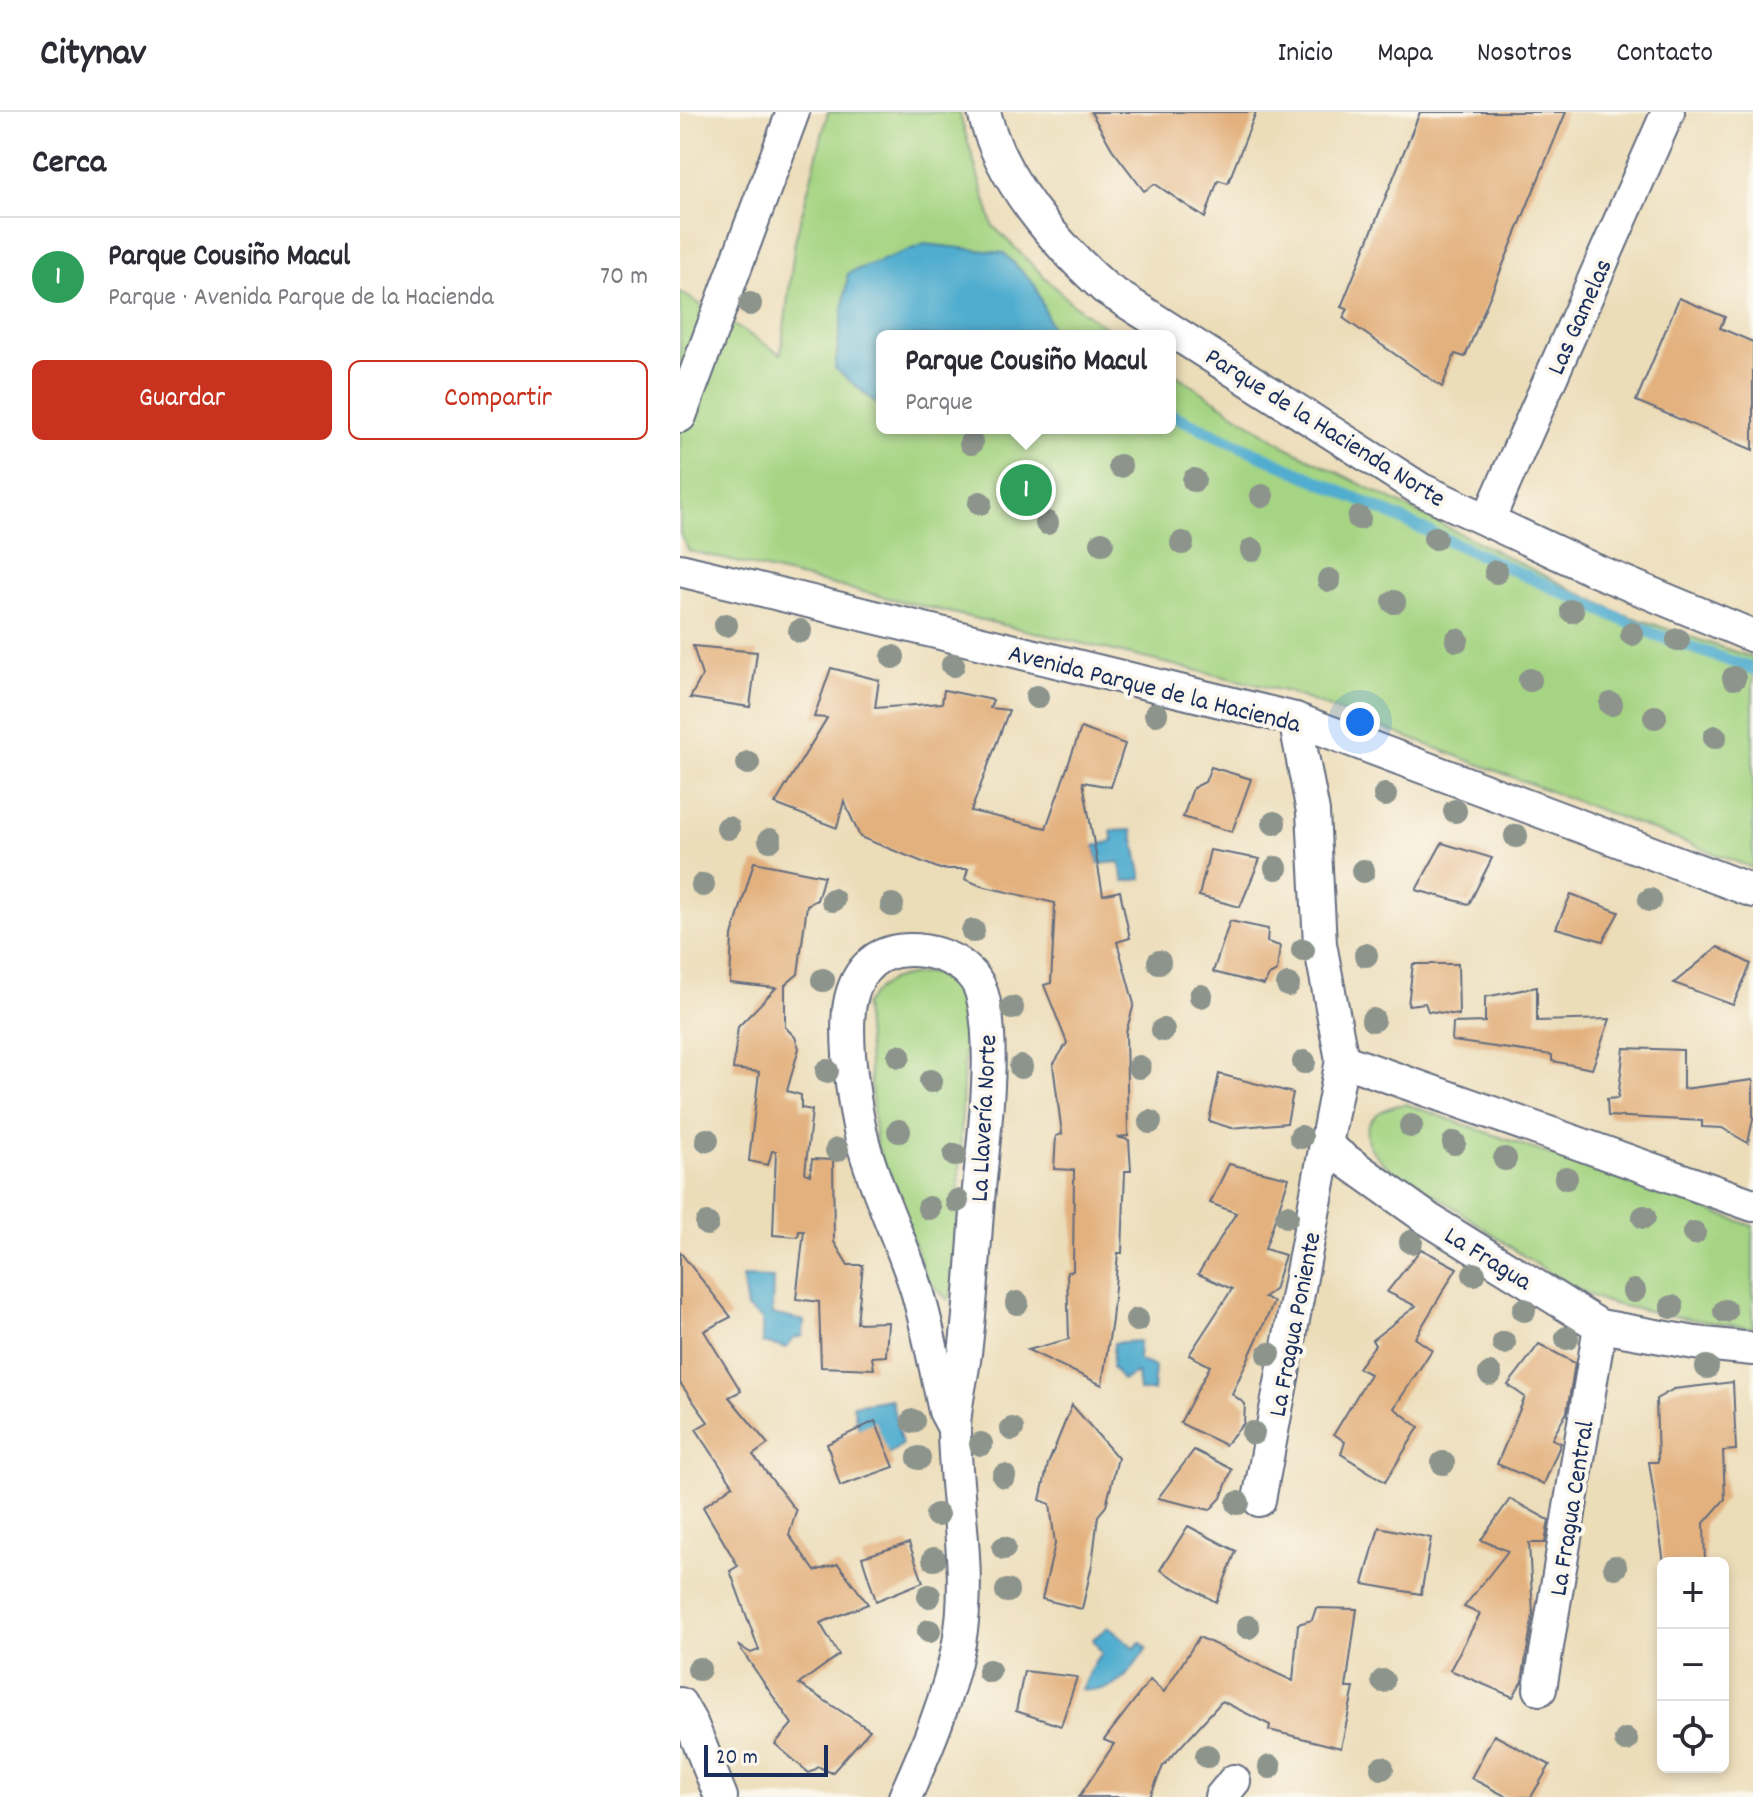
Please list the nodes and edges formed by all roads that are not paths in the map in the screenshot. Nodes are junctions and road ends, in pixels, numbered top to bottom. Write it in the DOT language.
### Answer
graph roads {
  1 [pos="793,112"];
  2 [pos="984,112"];
  3 [pos="1668,112"];
  4 [pos="1171,330"];
  5 [pos="1176,333"];
  6 [pos="680,416"];
  7 [pos="1488,520"];
  8 [pos="680,570"];
  9 [pos="1753,636"];
  10 [pos="1295,719"];
  11 [pos="1753,891"];
  12 [pos="1342,1060"];
  13 [pos="1327,1147"];
  14 [pos="1753,1205"];
  15 [pos="1600,1326"];
  16 [pos="1753,1349"];
  17 [pos="954,1428"];
  18 [pos="1259,1500"];
  19 [pos="1540,1689"];
  20 [pos="680,1704"];
  21 [pos="721,1797"];
  22 [pos="905,1797"];
  1 -- 6 [label="street"];
  2 -- 4 [label="street, Parque de la Hacienda Norte"];
  3 -- 7 [label="street, Las Gamelas"];
  5 -- 7 [label="street, Parque de la Hacienda Norte"];
  7 -- 9 [label="street, Parque de la Hacienda Norte"];
  8 -- 10 [label="street, Avenida Parque de la Hacienda"];
  10 -- 11 [label="street, Avenida Parque de la Hacienda"];
  10 -- 12 [label="street"];
  12 -- 13 [label="street"];
  12 -- 14 [label="street"];
  13 -- 15 [label="street, La Fragua"];
  13 -- 18 [label="street, La Fragua Poniente"];
  15 -- 16 [label="street, La Fragua"];
  15 -- 19 [label="street, La Fragua Central"];
  17 -- 17 [label="street, La Llavería Norte"];
  17 -- 22 [label="street, La Llavería Norte"];
  20 -- 21 [label="street"];
}
